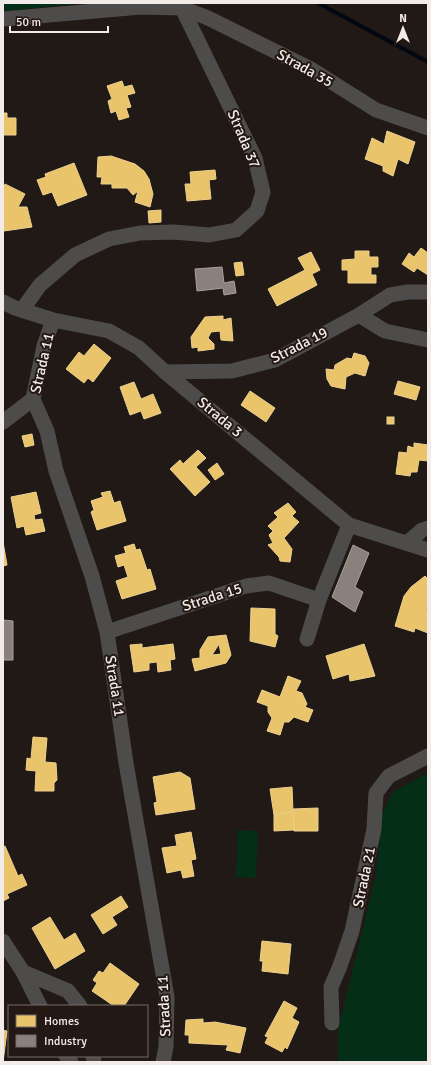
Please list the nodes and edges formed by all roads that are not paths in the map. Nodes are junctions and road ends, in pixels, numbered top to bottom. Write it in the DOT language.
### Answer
graph roads {
  1 [pos="183,6"];
  2 [pos="3,19"];
  3 [pos="428,128"];
  4 [pos="428,292"];
  5 [pos="3,302"];
  6 [pos="22,310"];
  7 [pos="359,315"];
  8 [pos="53,320"];
  9 [pos="428,340"];
  10 [pos="165,372"];
  11 [pos="33,399"];
  12 [pos="3,422"];
  13 [pos="349,525"];
  14 [pos="428,528"];
  15 [pos="407,543"];
  16 [pos="428,550"];
  17 [pos="319,600"];
  18 [pos="106,632"];
  19 [pos="307,639"];
  20 [pos="428,756"];
  21 [pos="3,941"];
  22 [pos="23,972"];
  23 [pos="40,1005"];
  24 [pos="79,1005"];
  25 [pos="332,1023"];
  26 [pos="163,1062"];
  1 -- 2 [label="street"];
  1 -- 3 [label="street, Strada 35"];
  1 -- 6 [label="street, Strada 37"];
  4 -- 7 [label="street, Strada 19"];
  5 -- 6 [label="street, Strada 3"];
  6 -- 8 [label="street, Strada 3"];
  7 -- 9 [label="street"];
  7 -- 10 [label="street, Strada 19"];
  8 -- 10 [label="street, Strada 3"];
  8 -- 11 [label="street, Strada 11"];
  10 -- 13 [label="street, Strada 3"];
  11 -- 12 [label="street"];
  11 -- 18 [label="street, Strada 11"];
  13 -- 15 [label="street, Strada 3"];
  13 -- 17 [label="street"];
  14 -- 15 [label="street"];
  15 -- 16 [label="street, Strada 3"];
  17 -- 18 [label="street, Strada 15"];
  17 -- 19 [label="street"];
  18 -- 26 [label="street, Strada 11"];
  20 -- 25 [label="street, Strada 21"];
  21 -- 22 [label="street"];
  22 -- 23 [label="street"];
  22 -- 24 [label="street"];
}
